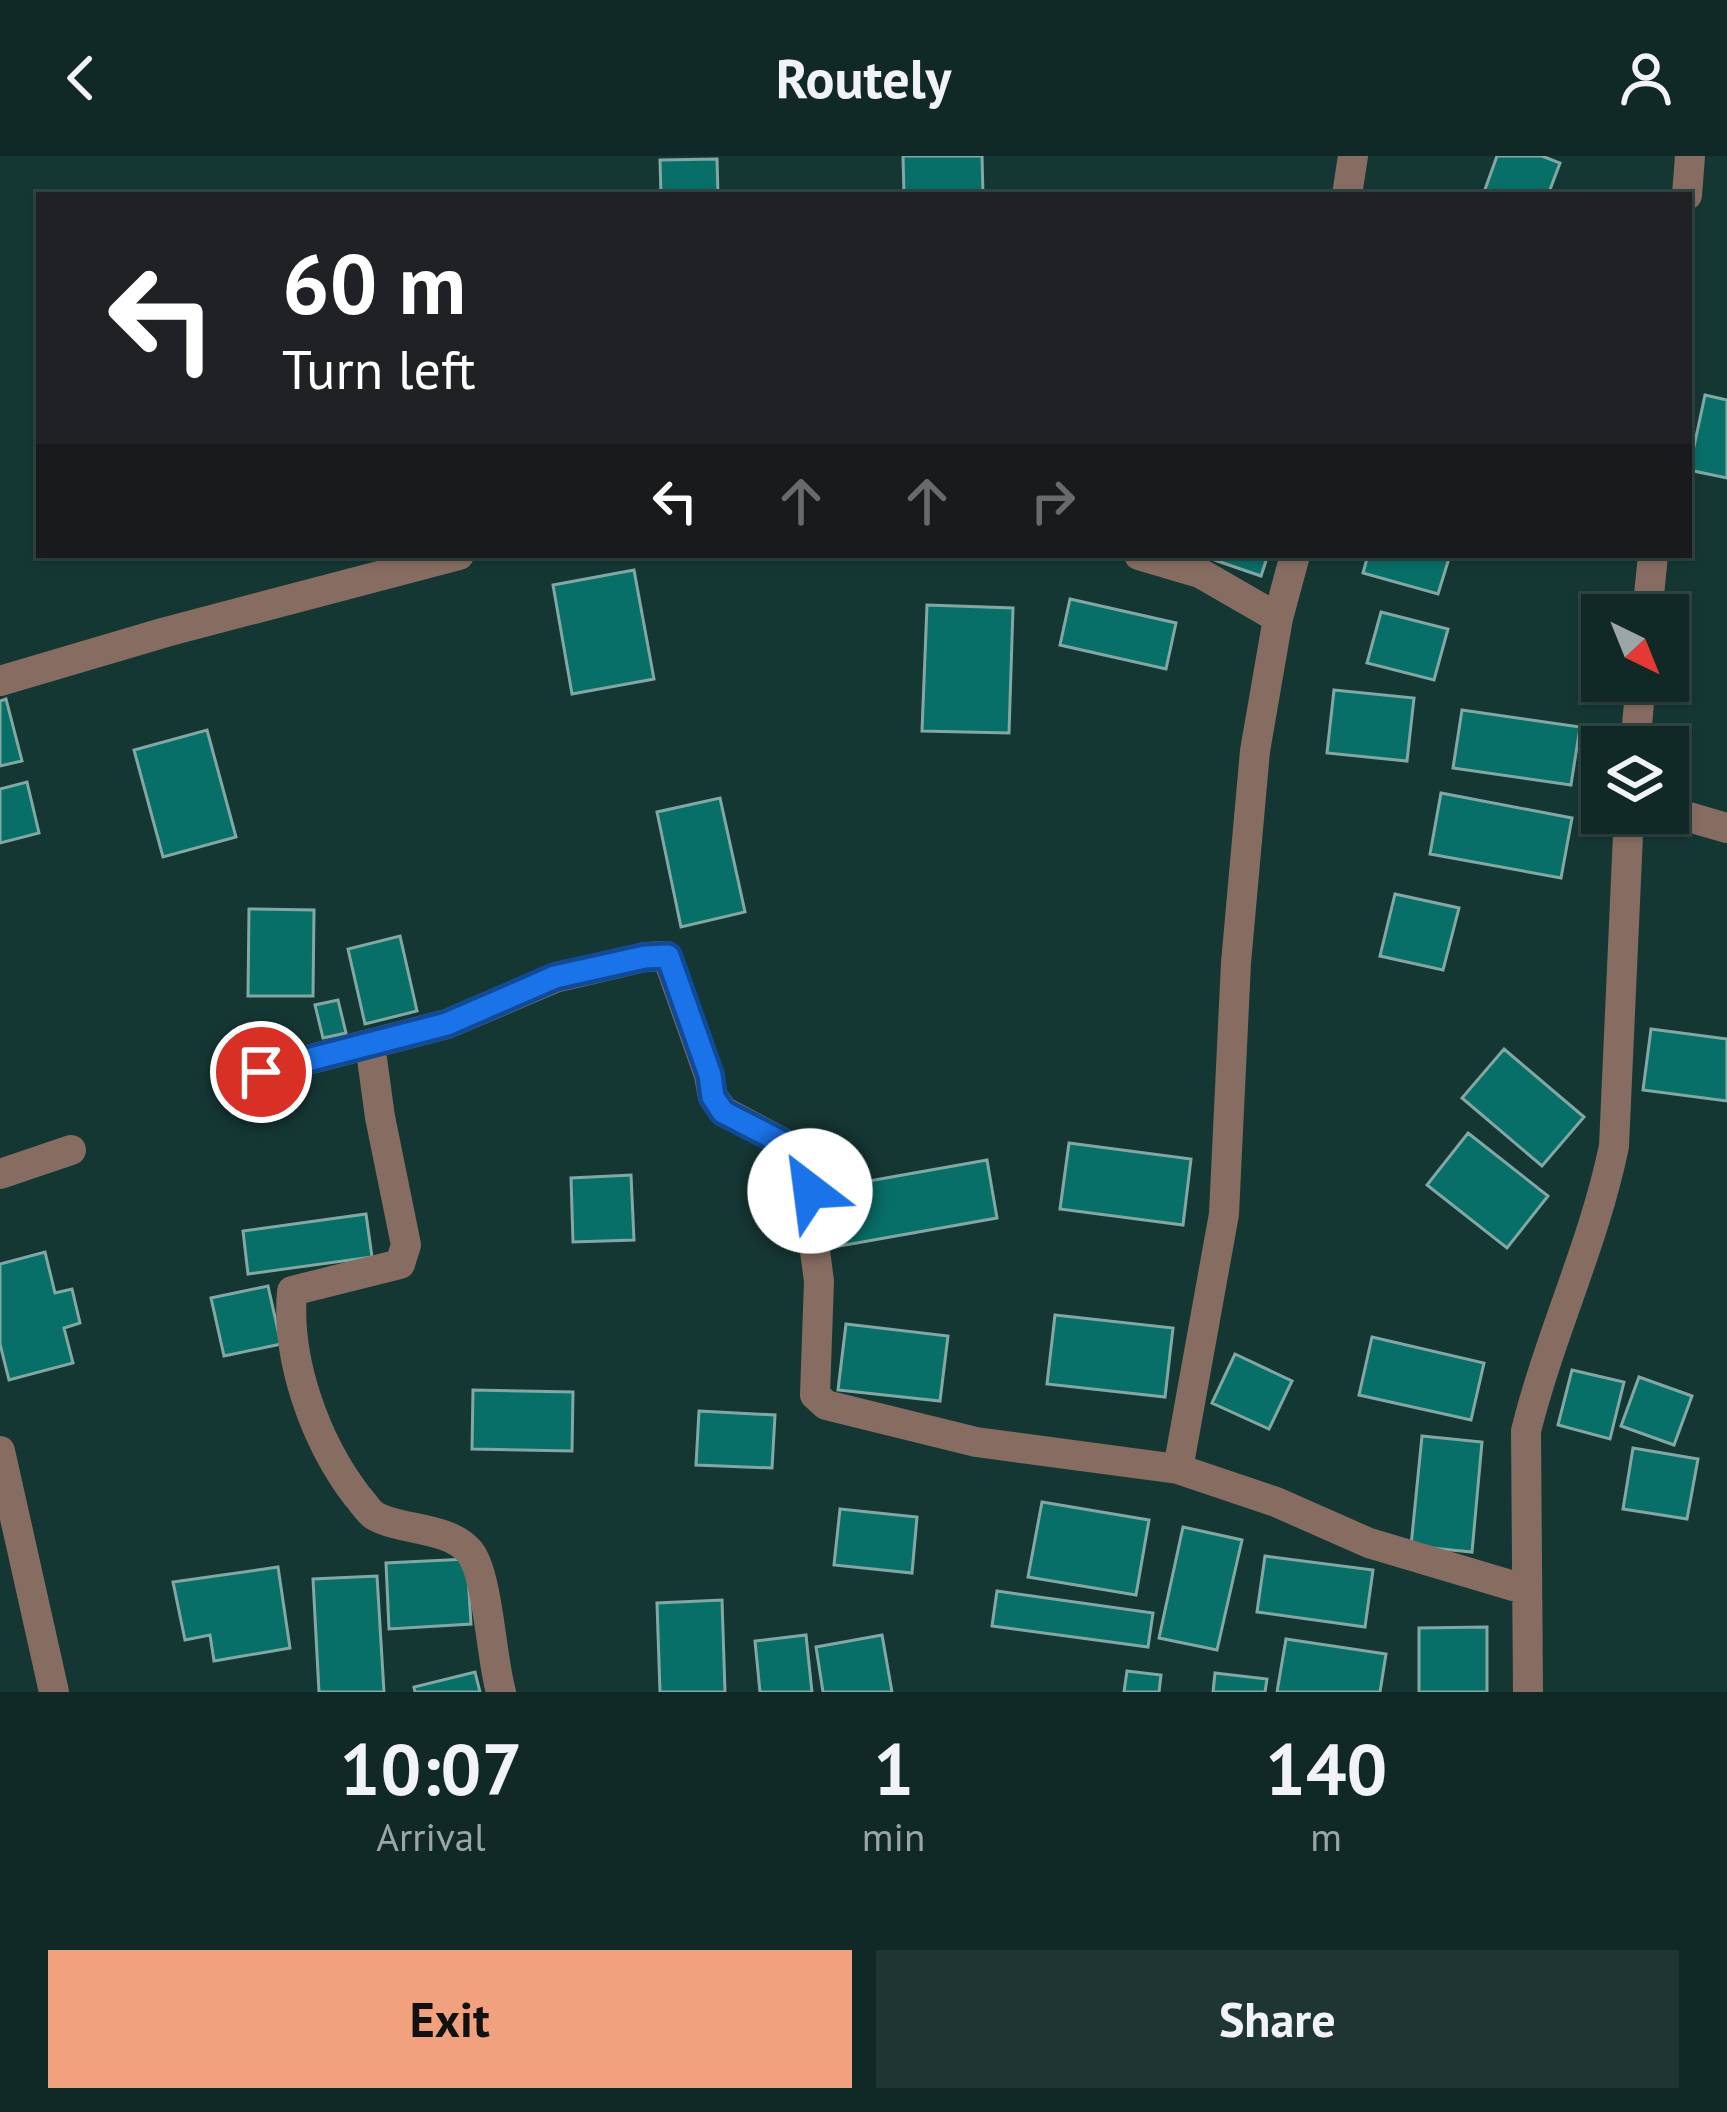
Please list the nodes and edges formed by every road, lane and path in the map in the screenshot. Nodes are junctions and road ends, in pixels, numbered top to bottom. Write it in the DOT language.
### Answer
graph roads {
  1 [pos="1354,156"];
  2 [pos="1690,156"];
  3 [pos="1348,192"];
  4 [pos="1687,192"];
  5 [pos="448,558"];
  6 [pos="1148,558"];
  7 [pos="1293,558"];
  8 [pos="1653,558"];
  9 [pos="1649,594"];
  10 [pos="1277,618"];
  11 [pos="0,681"];
  12 [pos="1689,817"];
  13 [pos="1727,828"];
  14 [pos="1628,834"];
  15 [pos="370,1044"];
  16 [pos="261,1072"];
  17 [pos="71,1150"];
  18 [pos="0,1174"];
  19 [pos="0,1450"];
  20 [pos="1178,1469"];
  21 [pos="1527,1590"];
  22 [pos="54,1692"];
  23 [pos="501,1692"];
  24 [pos="1528,1692"];
  1 -- 3 [label="street"];
  2 -- 4 [label="street"];
  5 -- 11 [label="street"];
  6 -- 10 [label="street"];
  7 -- 10 [label="street"];
  8 -- 9 [label="street"];
  10 -- 20 [label="street"];
  12 -- 13 [label="street"];
  14 -- 21 [label="street"];
  15 -- 16 [label="street"];
  15 -- 20 [label="street"];
  15 -- 23 [label="street"];
  17 -- 18 [label="street"];
  19 -- 22 [label="street"];
  20 -- 21 [label="street"];
  21 -- 24 [label="street"];
}
